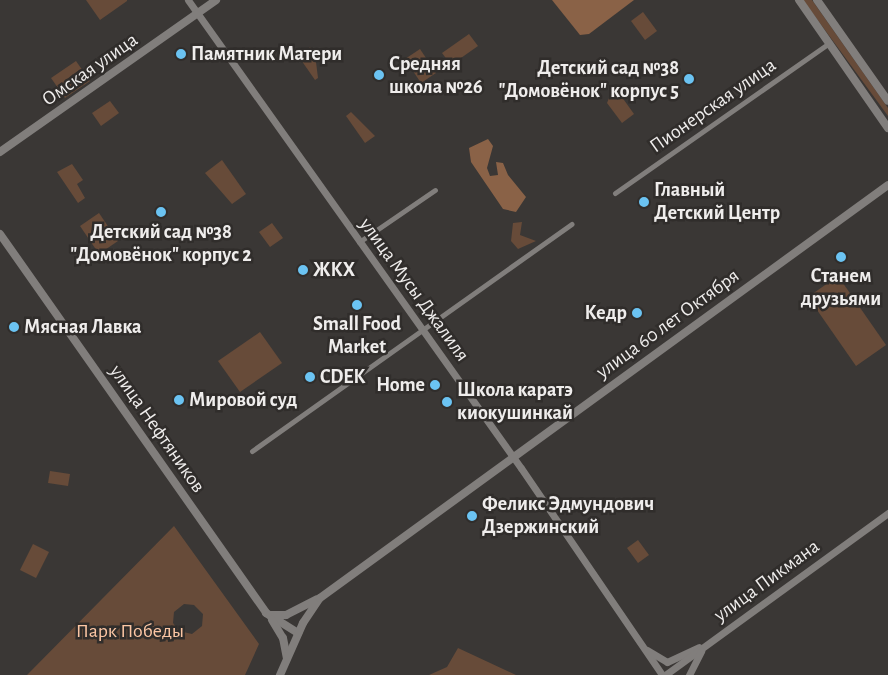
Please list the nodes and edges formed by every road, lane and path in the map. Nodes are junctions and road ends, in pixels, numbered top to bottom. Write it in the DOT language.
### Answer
graph roads {
  1 [pos="188,0"];
  2 [pos="216,0"];
  3 [pos="799,0"];
  4 [pos="817,0"];
  5 [pos="197,13"];
  6 [pos="829,43"];
  7 [pos="888,101"];
  8 [pos="885,121"];
  9 [pos="888,128"];
  10 [pos="0,152"];
  11 [pos="888,185"];
  12 [pos="435,190"];
  13 [pos="615,194"];
  14 [pos="572,224"];
  15 [pos="0,234"];
  16 [pos="359,242"];
  17 [pos="423,329"];
  18 [pos="252,451"];
  19 [pos="513,457"];
  20 [pos="888,513"];
  21 [pos="320,598"];
  22 [pos="266,613"];
  23 [pos="298,633"];
  24 [pos="637,640"];
  25 [pos="704,646"];
  26 [pos="286,663"];
  27 [pos="280,675"];
  28 [pos="663,675"];
  29 [pos="689,675"];
  1 -- 5 [label="street, улица Мусы Джалиля"];
  2 -- 5 [label="main road, Омская улица"];
  3 -- 6 [label="main road"];
  4 -- 7 [label="main road"];
  5 -- 10 [label="main road, Омская улица"];
  5 -- 16 [label="street, улица Мусы Джалиля"];
  6 -- 8 [label="main road"];
  6 -- 13 [label="street, Пионерская улица"];
  8 -- 9 [label="main road"];
  11 -- 19 [label="main road, улица 60 лет Октября"];
  12 -- 16 [label="street"];
  14 -- 17 [label="street"];
  15 -- 22 [label="main road, улица Нефтяников"];
  16 -- 17 [label="street, улица Мусы Джалиля"];
  17 -- 18 [label="street"];
  17 -- 19 [label="street, улица Мусы Джалиля"];
  19 -- 21 [label="main road, улица 60 лет Октября"];
  19 -- 24 [label="street, улица Мусы Джалиля"];
  20 -- 25 [label="street, улица Пикмана"];
  21 -- 22 [label="main road"];
  21 -- 23 [label="main road, улица 60 лет Октября"];
  22 -- 23 [label="main road, улица Нефтяников"];
  22 -- 26 [label="main road"];
  23 -- 26 [label="main road, улица 60 лет Октября"];
  24 -- 25 [label="street"];
  24 -- 28 [label="street, улица Мусы Джалиля"];
  25 -- 28 [label="street, улица Пикмана"];
  25 -- 29 [label="street"];
  26 -- 27 [label="main road, улица 60 лет Октября"];
}
